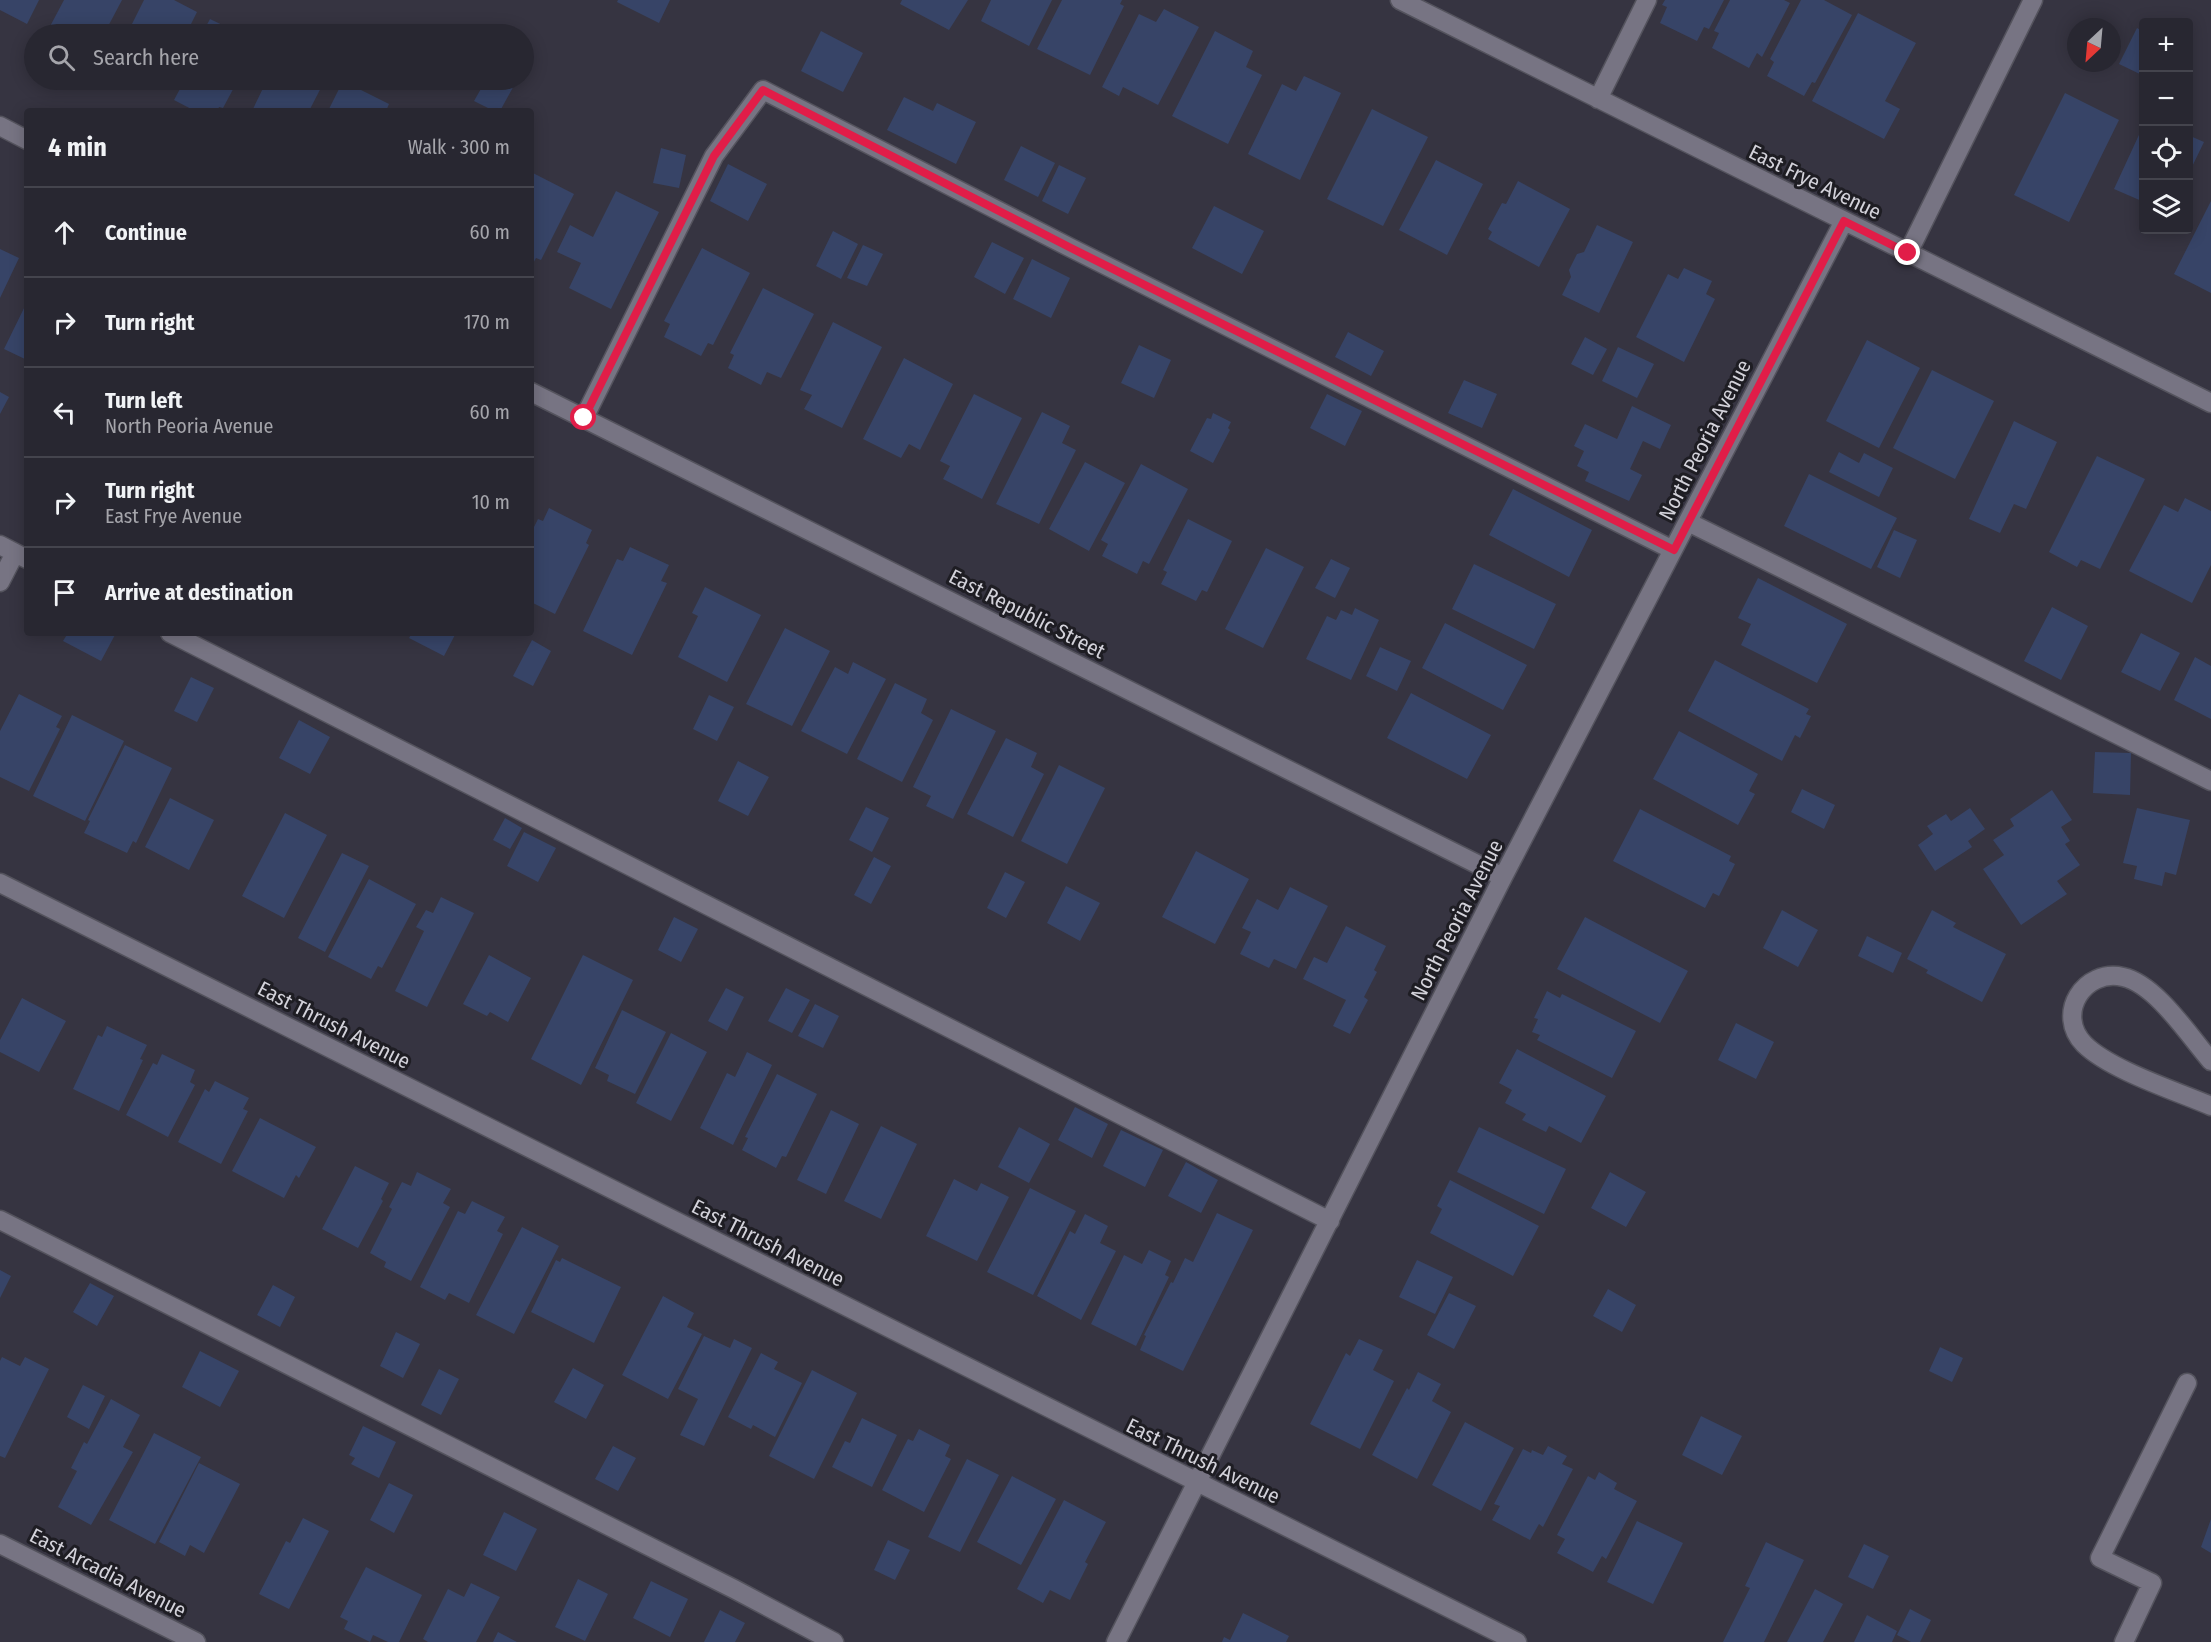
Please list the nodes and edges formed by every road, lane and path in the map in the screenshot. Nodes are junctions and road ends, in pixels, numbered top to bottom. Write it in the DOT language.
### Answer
graph roads {
  1 [pos="1400,0"];
  2 [pos="1647,0"];
  3 [pos="2033,0"];
  4 [pos="1598,99"];
  5 [pos="0,126"];
  6 [pos="24,138"];
  7 [pos="1844,221"];
  8 [pos="1908,253"];
  9 [pos="534,393"];
  10 [pos="2211,403"];
  11 [pos="584,418"];
  12 [pos="1688,522"];
  13 [pos="1674,550"];
  14 [pos="14,553"];
  15 [pos="0,582"];
  16 [pos="176,636"];
  17 [pos="2211,781"];
  18 [pos="1503,877"];
  19 [pos="0,883"];
  20 [pos="2211,1061"];
  21 [pos="2211,1106"];
  22 [pos="0,1220"];
  23 [pos="1330,1221"];
  24 [pos="2187,1383"];
  25 [pos="1198,1484"];
  26 [pos="0,1544"];
  27 [pos="196,1642"];
  28 [pos="834,1642"];
  29 [pos="1116,1642"];
  30 [pos="1517,1642"];
  31 [pos="2124,1642"];
  1 -- 4 [label="street, East Frye Avenue"];
  2 -- 4 [label="street"];
  3 -- 8 [label="street"];
  4 -- 7 [label="street, East Frye Avenue"];
  5 -- 6 [label="street"];
  7 -- 8 [label="street, East Frye Avenue"];
  7 -- 12 [label="street, North Peoria Avenue"];
  8 -- 10 [label="street, East Frye Avenue"];
  9 -- 11 [label="street, East Republic Street"];
  11 -- 13 [label="street"];
  11 -- 18 [label="street, East Republic Street"];
  12 -- 13 [label="street, North Peoria Avenue"];
  12 -- 17 [label="street"];
  13 -- 18 [label="street, North Peoria Avenue"];
  14 -- 15 [label="street"];
  16 -- 23 [label="street"];
  18 -- 23 [label="street, North Peoria Avenue"];
  19 -- 25 [label="street, East Thrush Avenue"];
  20 -- 21 [label="street"];
  22 -- 28 [label="street"];
  23 -- 25 [label="street, North Peoria Avenue"];
  24 -- 31 [label="street"];
  25 -- 29 [label="street, North Peoria Avenue"];
  25 -- 30 [label="street, East Thrush Avenue"];
  26 -- 27 [label="street, East Arcadia Avenue"];
}
